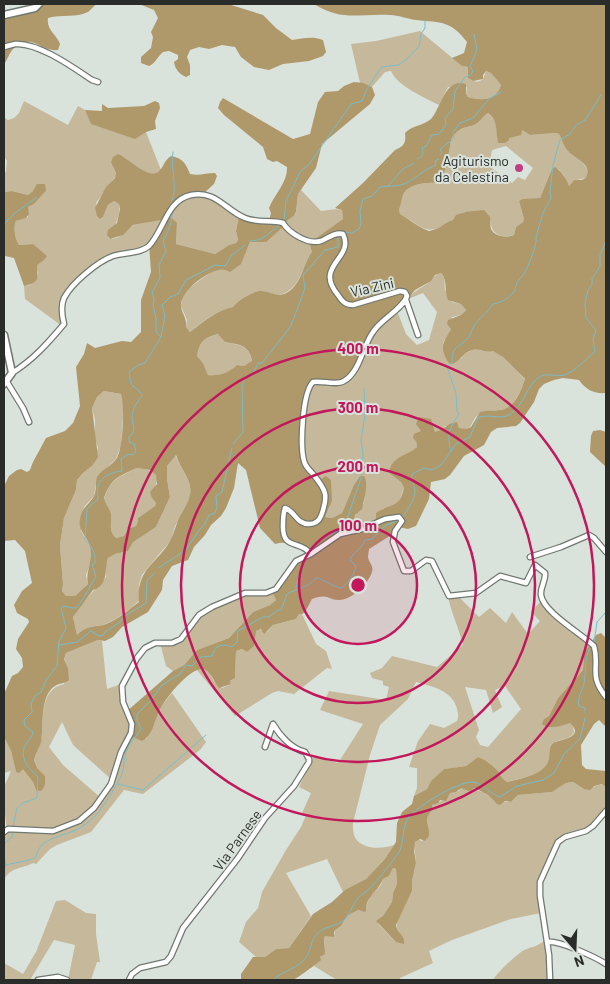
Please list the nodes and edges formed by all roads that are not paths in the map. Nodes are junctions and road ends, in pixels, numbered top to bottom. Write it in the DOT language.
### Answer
graph roads {
  1 [pos="39,4"];
  2 [pos="4,14"];
  3 [pos="4,47"];
  4 [pos="98,82"];
  5 [pos="406,300"];
  6 [pos="4,335"];
  7 [pos="418,335"];
  8 [pos="12,373"];
  9 [pos="5,383"];
  10 [pos="28,422"];
  11 [pos="606,552"];
  12 [pos="311,554"];
  13 [pos="530,557"];
  14 [pos="606,697"];
  15 [pos="265,747"];
  16 [pos="606,811"];
  17 [pos="4,832"];
  18 [pos="546,942"];
  19 [pos="606,964"];
  20 [pos="38,980"];
  21 [pos="67,980"];
  22 [pos="129,980"];
  23 [pos="550,980"];
  1 -- 2 [label="street"];
  3 -- 4 [label="street"];
  5 -- 7 [label="street"];
  5 -- 8 [label="street, Via Zini"];
  5 -- 12 [label="street, Via Zini"];
  6 -- 8 [label="street"];
  8 -- 9 [label="street"];
  9 -- 10 [label="street"];
  11 -- 13 [label="street"];
  12 -- 14 [label="street"];
  12 -- 17 [label="street"];
  15 -- 22 [label="street, Via Parnese"];
  16 -- 18 [label="street"];
  18 -- 19 [label="street"];
  18 -- 23 [label="street"];
  20 -- 21 [label="street"];
}
